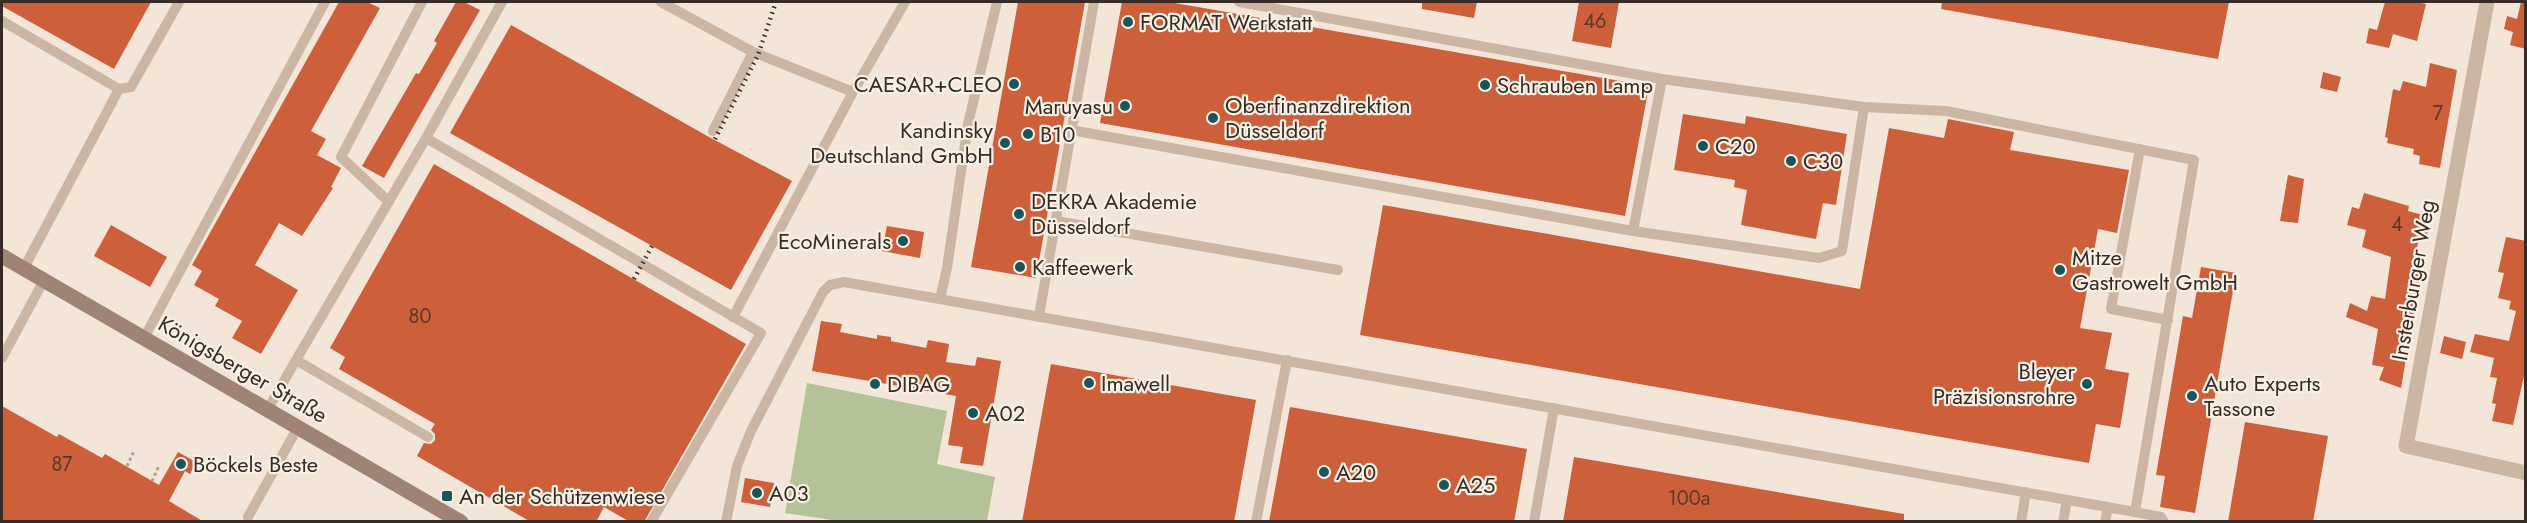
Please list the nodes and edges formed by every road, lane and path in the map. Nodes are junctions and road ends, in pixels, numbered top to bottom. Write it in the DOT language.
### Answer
graph roads {
  1 [pos="179,2"];
  2 [pos="325,2"];
  3 [pos="422,2"];
  4 [pos="502,2"];
  5 [pos="661,2"];
  6 [pos="905,2"];
  7 [pos="997,2"];
  8 [pos="1094,2"];
  9 [pos="1239,2"];
  10 [pos="2487,2"];
  11 [pos="2,21"];
  12 [pos="753,52"];
  13 [pos="1662,79"];
  14 [pos="119,89"];
  15 [pos="853,92"];
  16 [pos="1864,107"];
  17 [pos="1071,130"];
  18 [pos="713,131"];
  19 [pos="426,138"];
  20 [pos="2140,149"];
  21 [pos="389,202"];
  22 [pos="1056,221"];
  23 [pos="1633,231"];
  24 [pos="2,255"];
  25 [pos="24,268"];
  26 [pos="1338,270"];
  27 [pos="44,280"];
  28 [pos="940,299"];
  29 [pos="1039,316"];
  30 [pos="733,317"];
  31 [pos="2168,320"];
  32 [pos="144,338"];
  33 [pos="2,358"];
  34 [pos="297,360"];
  35 [pos="1287,360"];
  36 [pos="1554,408"];
  37 [pos="268,409"];
  38 [pos="298,427"];
  39 [pos="428,437"];
  40 [pos="134,451"];
  41 [pos="127,466"];
  42 [pos="159,466"];
  43 [pos="2526,473"];
  44 [pos="152,480"];
  45 [pos="2026,492"];
  46 [pos="2067,500"];
  47 [pos="2108,507"];
  48 [pos="2135,512"];
  49 [pos="248,517"];
  50 [pos="2148,518"];
  51 [pos="461,522"];
  52 [pos="651,522"];
  53 [pos="726,522"];
  54 [pos="1256,522"];
  55 [pos="1534,522"];
  56 [pos="2021,522"];
  57 [pos="2063,522"];
  58 [pos="2105,522"];
  59 [pos="2164,522"];
  1 -- 14 [label="lane"];
  2 -- 32 [label="lane"];
  3 -- 21 [label="lane"];
  4 -- 19 [label="lane"];
  5 -- 12 [label="lane"];
  6 -- 15 [label="lane"];
  7 -- 28 [label="lane"];
  8 -- 17 [label="lane"];
  9 -- 13 [label="lane"];
  10 -- 43 [label="street, Insterburger Weg"];
  11 -- 14 [label="lane"];
  12 -- 15 [label="lane"];
  12 -- 18 [label="lane"];
  13 -- 16 [label="lane"];
  13 -- 23 [label="lane"];
  14 -- 25 [label="lane"];
  15 -- 30 [label="lane"];
  16 -- 20 [label="lane"];
  16 -- 23 [label="lane"];
  17 -- 22 [label="lane"];
  17 -- 23 [label="lane"];
  19 -- 21 [label="lane"];
  19 -- 30 [label="lane"];
  20 -- 31 [label="lane"];
  20 -- 31 [label="lane"];
  21 -- 34 [label="lane"];
  22 -- 26 [label="lane"];
  22 -- 29 [label="lane"];
  24 -- 25 [label="main road, Königsberger Straße"];
  25 -- 27 [label="main road, Königsberger Straße"];
  27 -- 32 [label="main road, Königsberger Straße"];
  27 -- 33 [label="lane"];
  28 -- 29 [label="lane"];
  28 -- 53 [label="lane"];
  29 -- 35 [label="lane"];
  30 -- 52 [label="lane"];
  31 -- 48 [label="lane"];
  32 -- 37 [label="main road, Königsberger Straße"];
  34 -- 37 [label="lane"];
  34 -- 39 [label="lane"];
  35 -- 36 [label="lane"];
  35 -- 54 [label="lane"];
  36 -- 45 [label="lane"];
  36 -- 55 [label="lane"];
  37 -- 38 [label="main road, Königsberger Straße"];
  38 -- 49 [label="lane"];
  38 -- 51 [label="main road, Königsberger Straße"];
  40 -- 41 [label="path"];
  42 -- 44 [label="path"];
  45 -- 46 [label="lane"];
  45 -- 56 [label="lane"];
  46 -- 47 [label="lane"];
  46 -- 57 [label="lane"];
  47 -- 48 [label="lane"];
  47 -- 58 [label="lane"];
  48 -- 50 [label="lane"];
  50 -- 59 [label="lane"];
}
